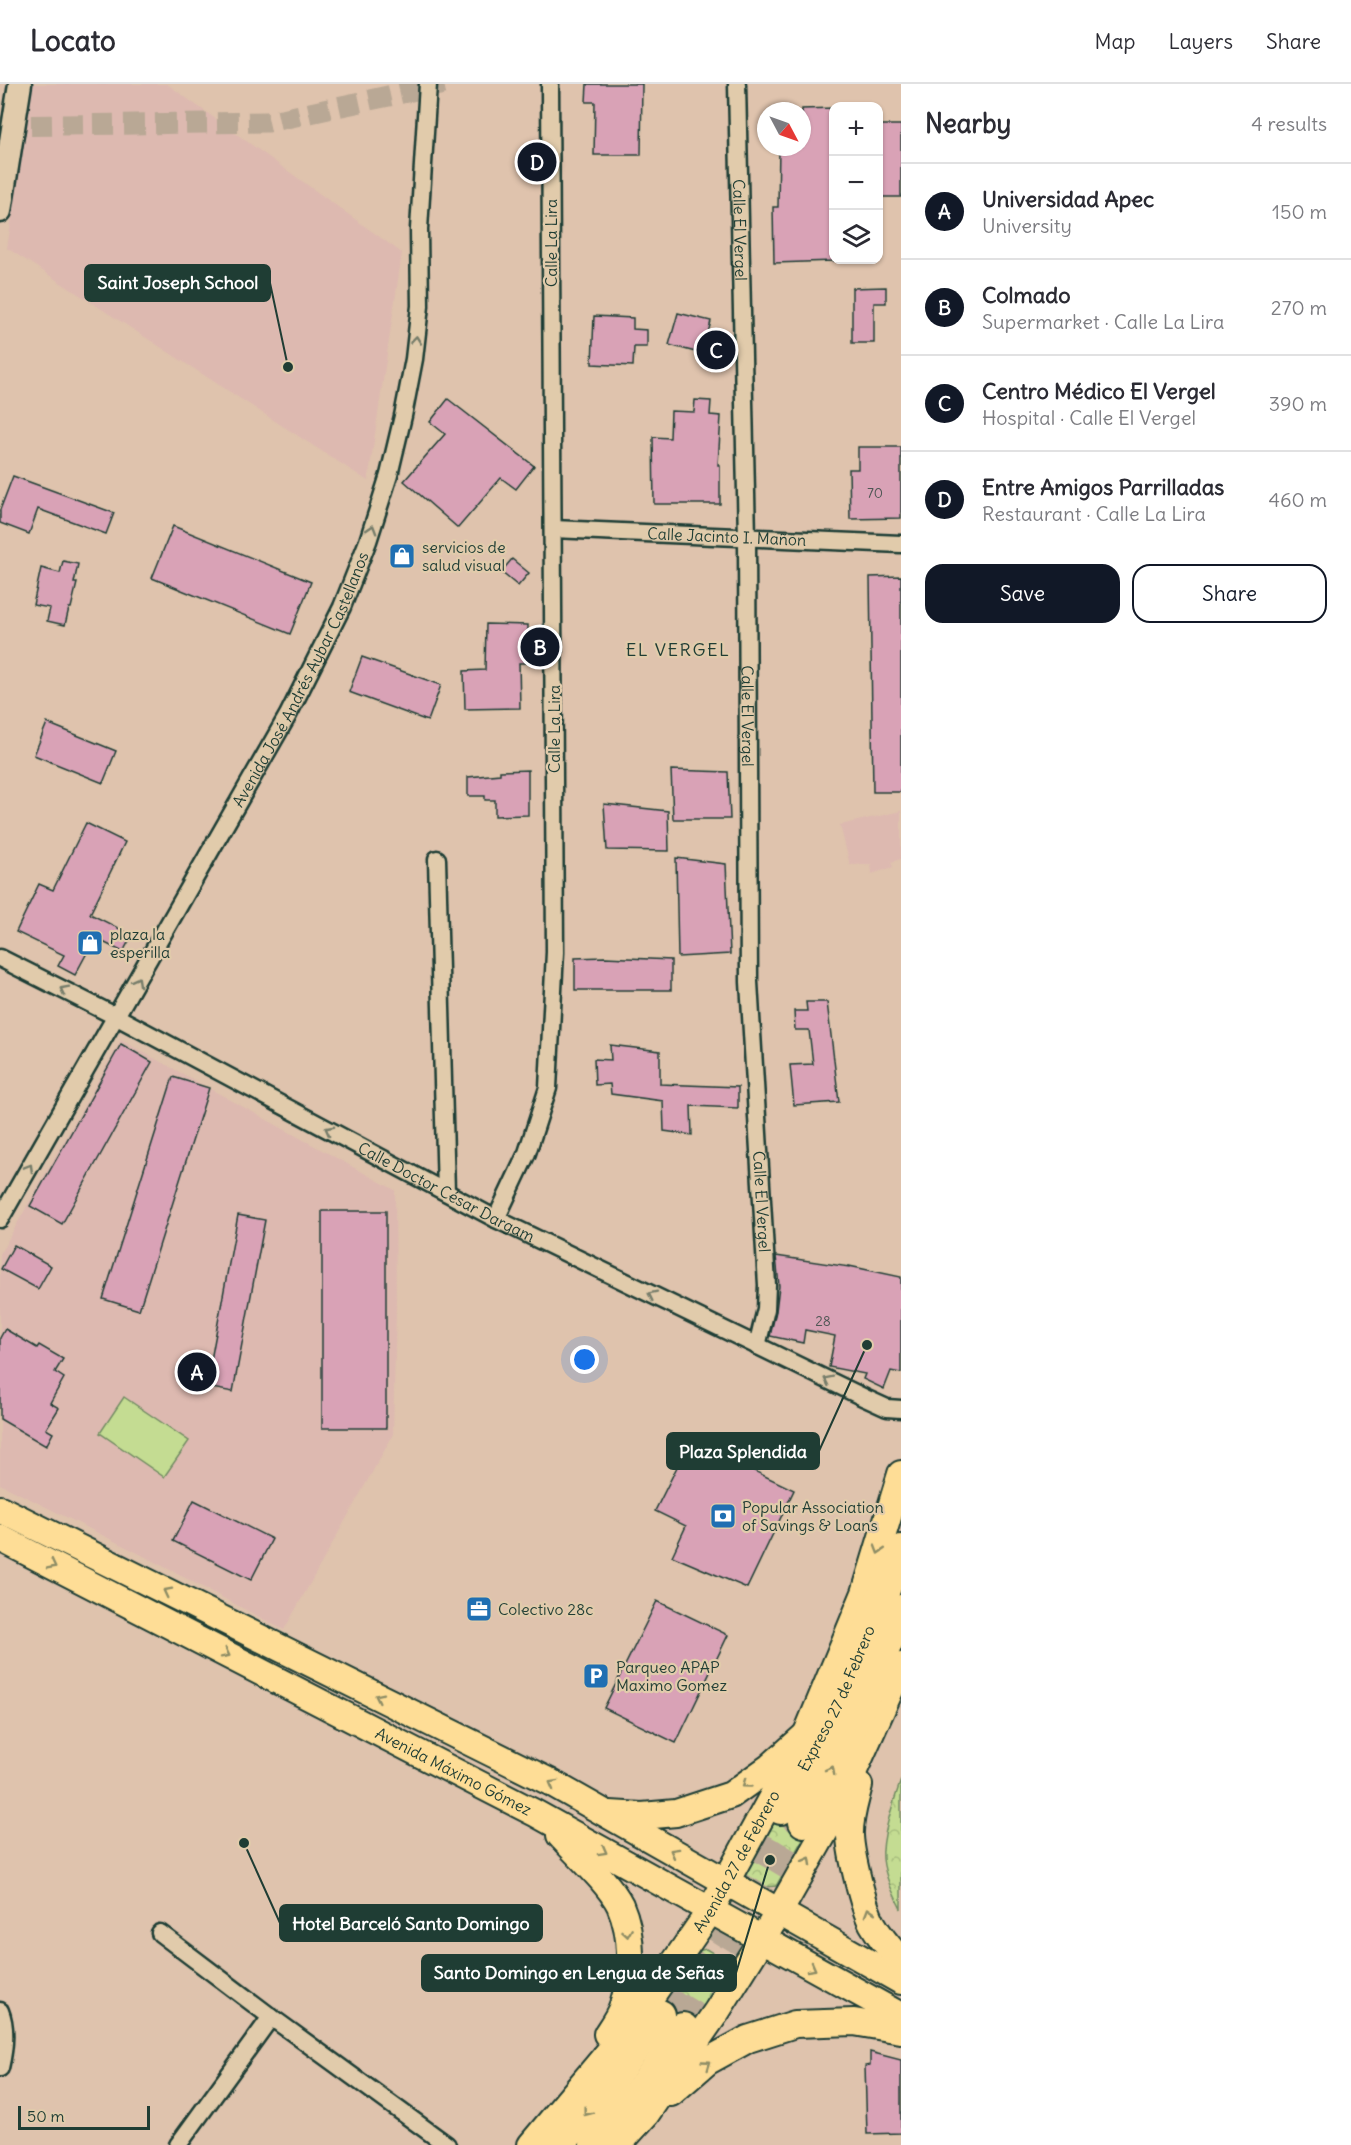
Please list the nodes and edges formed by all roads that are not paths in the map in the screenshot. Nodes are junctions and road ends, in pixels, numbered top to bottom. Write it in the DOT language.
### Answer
graph roads {
  1 [pos="20,84"];
  2 [pos="428,84"];
  3 [pos="550,84"];
  4 [pos="737,84"];
  5 [pos="0,211"];
  6 [pos="553,529"];
  7 [pos="747,538"];
  8 [pos="901,544"];
  9 [pos="436,859"];
  10 [pos="0,958"];
  11 [pos="117,1017"];
  12 [pos="446,1192"];
  13 [pos="0,1219"];
  14 [pos="496,1219"];
  15 [pos="757,1346"];
  16 [pos="901,1409"];
  17 [pos="901,1474"];
  18 [pos="0,1509"];
  19 [pos="0,1538"];
  20 [pos="901,1550"];
  21 [pos="901,1610"];
  22 [pos="901,1666"];
  23 [pos="880,1712"];
  24 [pos="807,1734"];
  25 [pos="604,1813"];
  26 [pos="546,1819"];
  27 [pos="725,1881"];
  28 [pos="710,1911"];
  29 [pos="779,1912"];
  30 [pos="160,1933"];
  31 [pos="761,1940"];
  32 [pos="901,1960"];
  33 [pos="901,1981"];
  34 [pos="0,2012"];
  35 [pos="901,2016"];
  36 [pos="271,2017"];
  37 [pos="901,2030"];
  38 [pos="0,2068"];
  39 [pos="573,2096"];
  40 [pos="646,2114"];
  41 [pos="178,2145"];
  42 [pos="447,2145"];
  43 [pos="531,2145"];
  44 [pos="558,2145"];
  45 [pos="595,2145"];
  46 [pos="618,2145"];
  1 -- 5 [label="main road"];
  11 -- 2 [label="street, Avenida José Andrés Aybar Castellanos, one-way"];
  3 -- 6 [label="street, Calle La Lira"];
  4 -- 7 [label="street, Calle El Vergel"];
  6 -- 7 [label="street, Calle Jacinto I. Mañon"];
  6 -- 14 [label="street, Calle La Lira"];
  7 -- 8 [label="street, Calle Jacinto I. Mañon"];
  7 -- 15 [label="street, Calle El Vergel"];
  9 -- 12 [label="street"];
  11 -- 10 [label="street, Calle Doctor César Dargam, one-way"];
  12 -- 11 [label="street, Calle Doctor César Dargam, one-way"];
  13 -- 11 [label="street, Avenida José Andrés Aybar Castellanos, one-way"];
  12 -- 14 [label="street, Calle Doctor César Dargam"];
  15 -- 14 [label="street, Calle Doctor César Dargam, one-way"];
  16 -- 15 [label="street, Calle Doctor César Dargam, one-way"];
  17 -- 24 [label="main road, Avenida 27 de Febrero, one-way"];
  25 -- 18 [label="main road, Avenida Máximo Gómez, one-way"];
  19 -- 26 [label="main road, Avenida Máximo Gómez, one-way"];
  20 -- 21 [label="highway, Expreso 27 de Febrero, one-way"];
  22 -- 23 [label="main road"];
  29 -- 23 [label="main road, one-way"];
  32 -- 23 [label="main road, one-way"];
  24 -- 25 [label="main road, one-way"];
  24 -- 27 [label="main road, Avenida 27 de Febrero"];
  27 -- 25 [label="main road, Avenida Máximo Gómez, one-way"];
  26 -- 28 [label="main road, Avenida Máximo Gómez, one-way"];
  26 -- 39 [label="main road, one-way"];
  27 -- 28 [label="main road, Avenida 27 de Febrero"];
  27 -- 29 [label="main road, Avenida Máximo Gómez"];
  28 -- 31 [label="main road, Avenida Máximo Gómez"];
  28 -- 39 [label="main road, Avenida 27 de Febrero"];
  29 -- 31 [label="main road"];
  29 -- 33 [label="main road, Avenida Máximo Gómez"];
  30 -- 36 [label="street"];
  31 -- 35 [label="main road, Avenida Máximo Gómez, one-way"];
  31 -- 40 [label="main road"];
  34 -- 38 [label="street"];
  36 -- 41 [label="street"];
  36 -- 42 [label="street"];
  40 -- 37 [label="main road, one-way"];
  39 -- 43 [label="main road, Avenida 27 de Febrero"];
  40 -- 46 [label="main road"];
  45 -- 44 [label="highway, one-way"];
}
